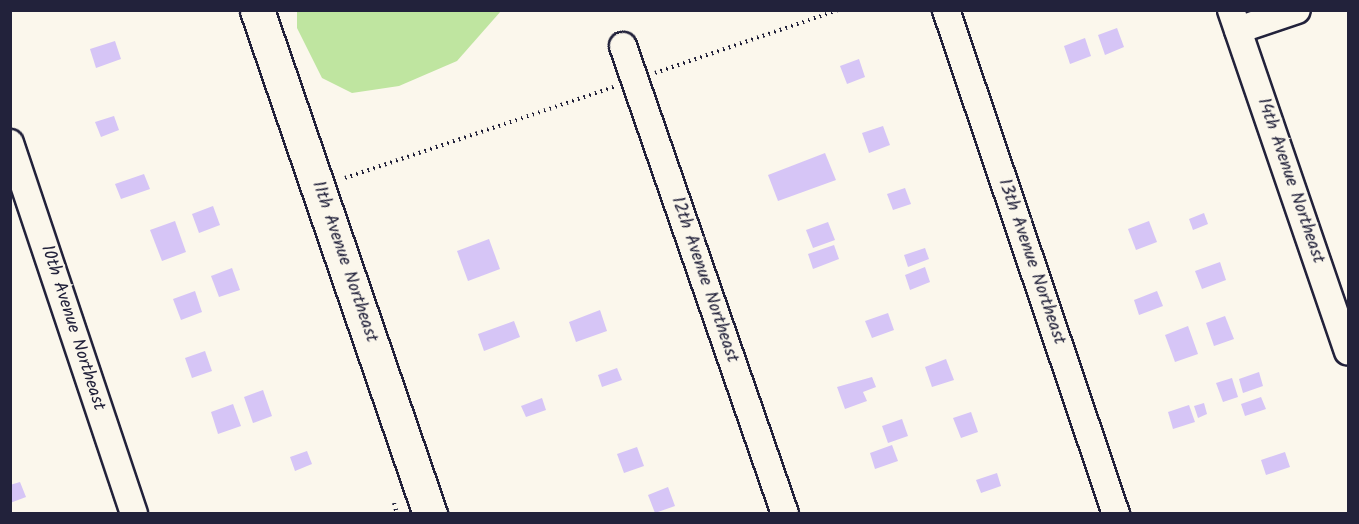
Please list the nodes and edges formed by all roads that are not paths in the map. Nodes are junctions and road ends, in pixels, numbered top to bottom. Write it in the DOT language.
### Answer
graph roads {
  1 [pos="258,10"];
  2 [pos="946,10"];
  3 [pos="1297,10"];
  4 [pos="1234,20"];
  5 [pos="623,46"];
  6 [pos="10,143"];
  7 [pos="1348,352"];
  8 [pos="134,513"];
  9 [pos="430,513"];
  10 [pos="785,513"];
  11 [pos="1116,513"];
  1 -- 9 [label="street, 11th Avenue Northeast"];
  2 -- 11 [label="street, 13th Avenue Northeast"];
  3 -- 4 [label="street"];
  4 -- 7 [label="street, 14th Avenue Northeast"];
  5 -- 10 [label="street, 12th Avenue Northeast"];
  6 -- 8 [label="street, 10th Avenue Northeast"];
}
